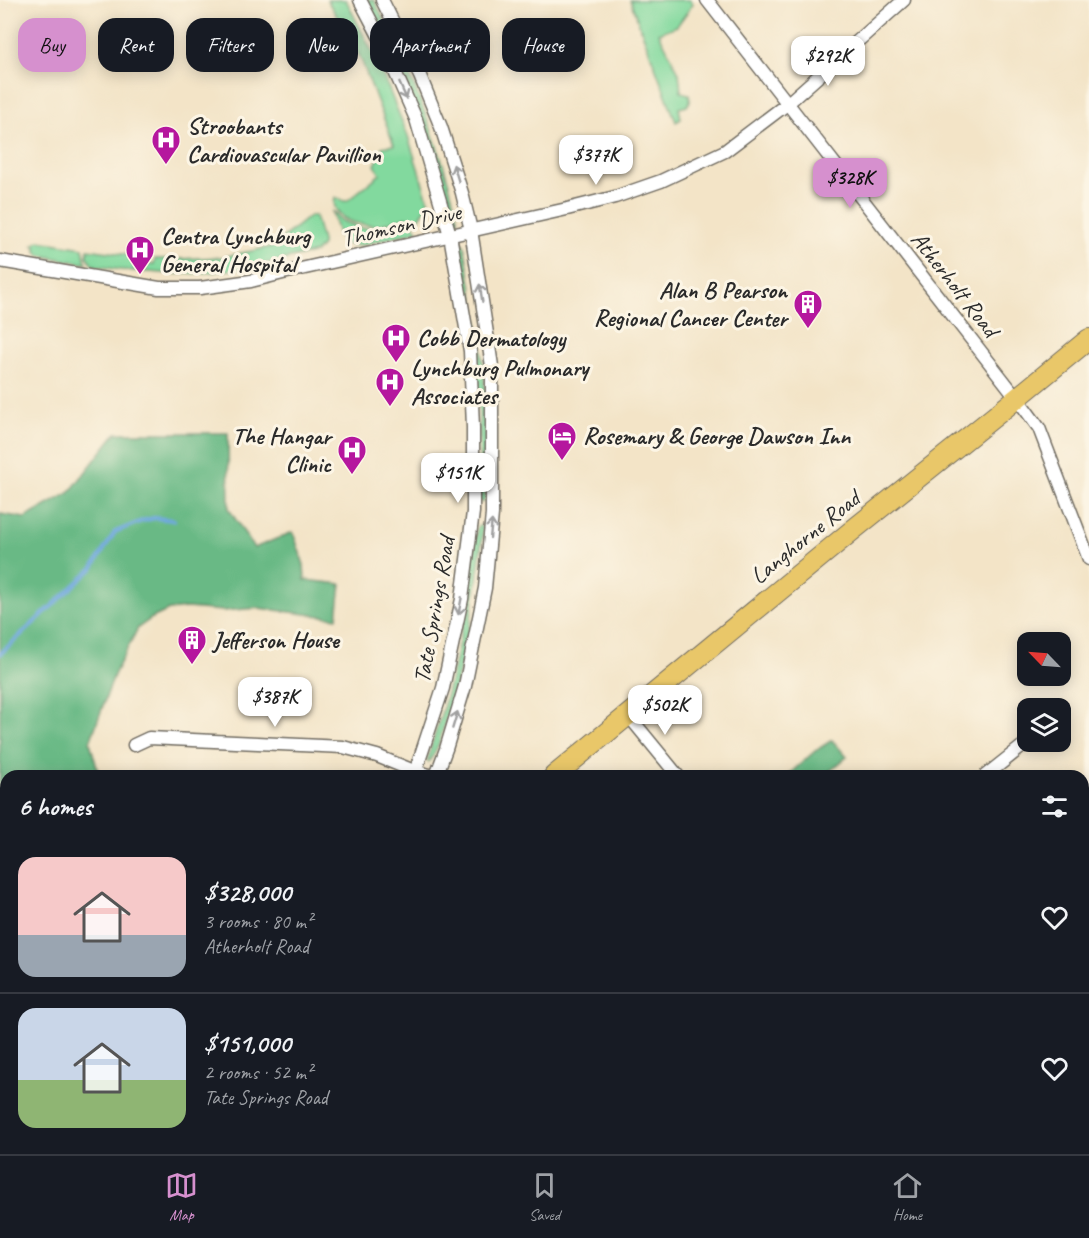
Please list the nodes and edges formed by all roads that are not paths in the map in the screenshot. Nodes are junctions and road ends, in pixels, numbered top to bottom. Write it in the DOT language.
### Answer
graph roads {
  1 [pos="360,0"];
  2 [pos="382,0"];
  3 [pos="706,0"];
  4 [pos="904,0"];
  5 [pos="787,104"];
  6 [pos="471,230"];
  7 [pos="450,235"];
  8 [pos="0,261"];
  9 [pos="1089,339"];
  10 [pos="1017,398"];
  11 [pos="1089,559"];
  12 [pos="628,715"];
  13 [pos="134,745"];
  14 [pos="1017,751"];
  15 [pos="407,770"];
  16 [pos="415,770"];
  17 [pos="437,770"];
  18 [pos="561,770"];
  19 [pos="673,770"];
  20 [pos="993,770"];
  1 -- 7 [label="street, Tate Springs Road, one-way"];
  6 -- 2 [label="street, Tate Springs Road, one-way"];
  3 -- 5 [label="street, Atherholt Road"];
  4 -- 5 [label="street, Thomson Drive"];
  5 -- 6 [label="street, Thomson Drive"];
  5 -- 10 [label="street, Atherholt Road"];
  6 -- 7 [label="street, Thomson Drive"];
  17 -- 6 [label="street, Tate Springs Road, one-way"];
  7 -- 8 [label="street, Thomson Drive"];
  7 -- 16 [label="street, Tate Springs Road, one-way"];
  9 -- 10 [label="main road, Langhorne Road"];
  10 -- 11 [label="street, Atherholt Road"];
  10 -- 12 [label="main road, Langhorne Road"];
  12 -- 18 [label="main road, Langhorne Road"];
  12 -- 19 [label="street"];
  13 -- 15 [label="street"];
  14 -- 20 [label="street"];
}
